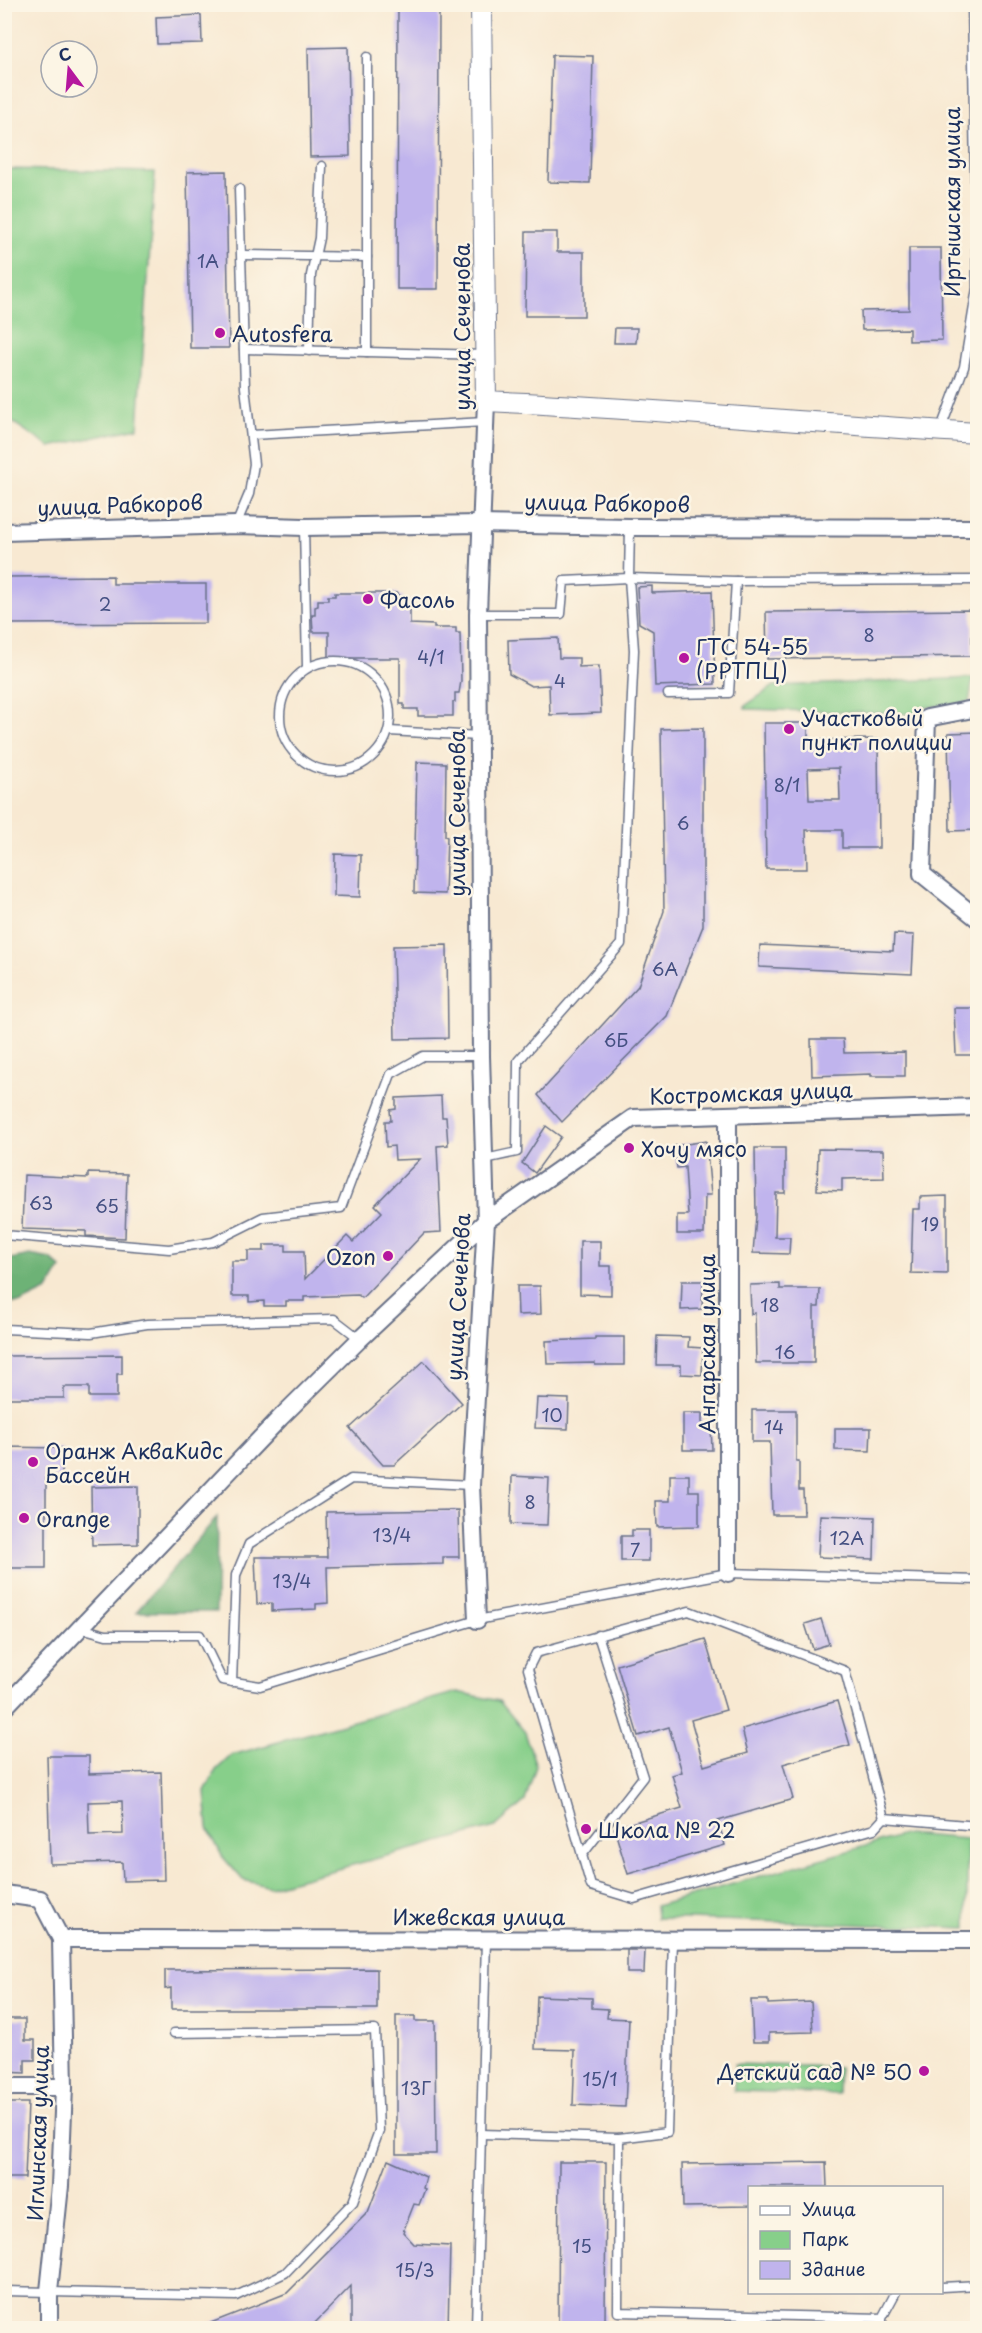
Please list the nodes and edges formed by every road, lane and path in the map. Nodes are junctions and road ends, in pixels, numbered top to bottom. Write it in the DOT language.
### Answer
graph roads {
  1 [pos="481,4"];
  2 [pos="972,4"];
  3 [pos="368,57"];
  4 [pos="322,166"];
  5 [pos="239,189"];
  6 [pos="976,197"];
  7 [pos="242,255"];
  8 [pos="314,256"];
  9 [pos="368,257"];
  10 [pos="244,349"];
  11 [pos="309,351"];
  12 [pos="367,352"];
  13 [pos="486,355"];
  14 [pos="486,401"];
  15 [pos="485,422"];
  16 [pos="940,430"];
  17 [pos="978,433"];
  18 [pos="252,435"];
  19 [pos="480,524"];
  20 [pos="236,525"];
  21 [pos="304,526"];
  22 [pos="630,527"];
  23 [pos="978,528"];
  24 [pos="4,532"];
  25 [pos="629,578"];
  26 [pos="978,580"];
  27 [pos="736,581"];
  28 [pos="478,614"];
  29 [pos="307,667"];
  30 [pos="668,694"];
  31 [pos="978,708"];
  32 [pos="389,731"];
  33 [pos="479,736"];
  34 [pos="978,919"];
  35 [pos="481,1056"];
  36 [pos="978,1107"];
  37 [pos="728,1115"];
  38 [pos="485,1159"];
  39 [pos="486,1221"];
  40 [pos="4,1235"];
  41 [pos="4,1329"];
  42 [pos="360,1340"];
  43 [pos="471,1485"];
  44 [pos="728,1573"];
  45 [pos="978,1580"];
  46 [pos="477,1620"];
  47 [pos="81,1628"];
  48 [pos="598,1635"];
  49 [pos="232,1682"];
  50 [pos="4,1708"];
  51 [pos="884,1818"];
  52 [pos="978,1826"];
  53 [pos="582,1855"];
  54 [pos="4,1894"];
  55 [pos="486,1938"];
  56 [pos="62,1939"];
  57 [pos="673,1940"];
  58 [pos="978,1940"];
  59 [pos="174,2033"];
  60 [pos="4,2087"];
  61 [pos="64,2087"];
  62 [pos="481,2134"];
  63 [pos="619,2138"];
  64 [pos="978,2285"];
  65 [pos="943,2288"];
  66 [pos="4,2291"];
  67 [pos="49,2291"];
  68 [pos="895,2294"];
  69 [pos="882,2318"];
  70 [pos="49,2328"];
  71 [pos="476,2328"];
  72 [pos="882,2328"];
  1 -- 13 [label="street, улица Сеченова"];
  2 -- 6 [label="lane, Иртышская улица"];
  3 -- 9 [label="lane"];
  4 -- 8 [label="lane"];
  5 -- 7 [label="lane"];
  6 -- 16 [label="lane, Иртышская улица"];
  7 -- 8 [label="lane"];
  7 -- 10 [label="lane"];
  8 -- 9 [label="lane"];
  8 -- 11 [label="lane"];
  9 -- 12 [label="lane"];
  10 -- 11 [label="lane"];
  10 -- 18 [label="lane"];
  11 -- 12 [label="lane"];
  12 -- 13 [label="lane"];
  13 -- 14 [label="street, улица Сеченова"];
  14 -- 15 [label="street, улица Сеченова"];
  14 -- 16 [label="street"];
  15 -- 18 [label="lane"];
  15 -- 19 [label="street, улица Сеченова"];
  16 -- 17 [label="street"];
  18 -- 20 [label="lane"];
  19 -- 21 [label="street, улица Рабкоров"];
  19 -- 22 [label="street, улица Рабкоров"];
  19 -- 28 [label="street, улица Сеченова"];
  20 -- 21 [label="street, улица Рабкоров"];
  20 -- 24 [label="street, улица Рабкоров"];
  21 -- 29 [label="lane"];
  22 -- 23 [label="street, улица Рабкоров"];
  22 -- 25 [label="lane"];
  25 -- 27 [label="lane"];
  25 -- 28 [label="lane"];
  25 -- 38 [label="lane"];
  26 -- 27 [label="lane"];
  27 -- 30 [label="lane"];
  28 -- 33 [label="street, улица Сеченова"];
  29 -- 32 [label="lane"];
  29 -- 32 [label="lane"];
  31 -- 34 [label="street"];
  32 -- 33 [label="lane"];
  33 -- 35 [label="street, улица Сеченова"];
  35 -- 38 [label="street, улица Сеченова"];
  35 -- 40 [label="lane"];
  36 -- 37 [label="street, Костромская улица"];
  37 -- 39 [label="street, Костромская улица"];
  37 -- 44 [label="street, Ангарская улица"];
  38 -- 39 [label="street, улица Сеченова"];
  39 -- 42 [label="street, Костромская улица"];
  39 -- 43 [label="street, улица Сеченова"];
  41 -- 42 [label="lane"];
  42 -- 47 [label="street, Костромская улица"];
  43 -- 46 [label="street, улица Сеченова"];
  43 -- 49 [label="lane"];
  44 -- 45 [label="lane"];
  44 -- 46 [label="lane"];
  46 -- 49 [label="lane"];
  47 -- 49 [label="lane"];
  47 -- 50 [label="street, Костромская улица"];
  48 -- 51 [label="lane"];
  48 -- 53 [label="lane"];
  48 -- 53 [label="lane"];
  51 -- 52 [label="lane"];
  51 -- 53 [label="lane"];
  54 -- 56 [label="street"];
  55 -- 56 [label="street, Ижевская улица"];
  55 -- 57 [label="street, Ижевская улица"];
  55 -- 62 [label="lane"];
  56 -- 61 [label="street, Иглинская улица"];
  57 -- 58 [label="street, Ижевская улица"];
  57 -- 63 [label="lane"];
  59 -- 67 [label="lane"];
  60 -- 61 [label="street"];
  61 -- 67 [label="street, Иглинская улица"];
  62 -- 63 [label="lane"];
  62 -- 71 [label="lane"];
  63 -- 69 [label="lane"];
  64 -- 65 [label="lane"];
  66 -- 67 [label="lane"];
  67 -- 70 [label="street, Иглинская улица"];
  68 -- 69 [label="lane"];
  69 -- 72 [label="lane"];
}
